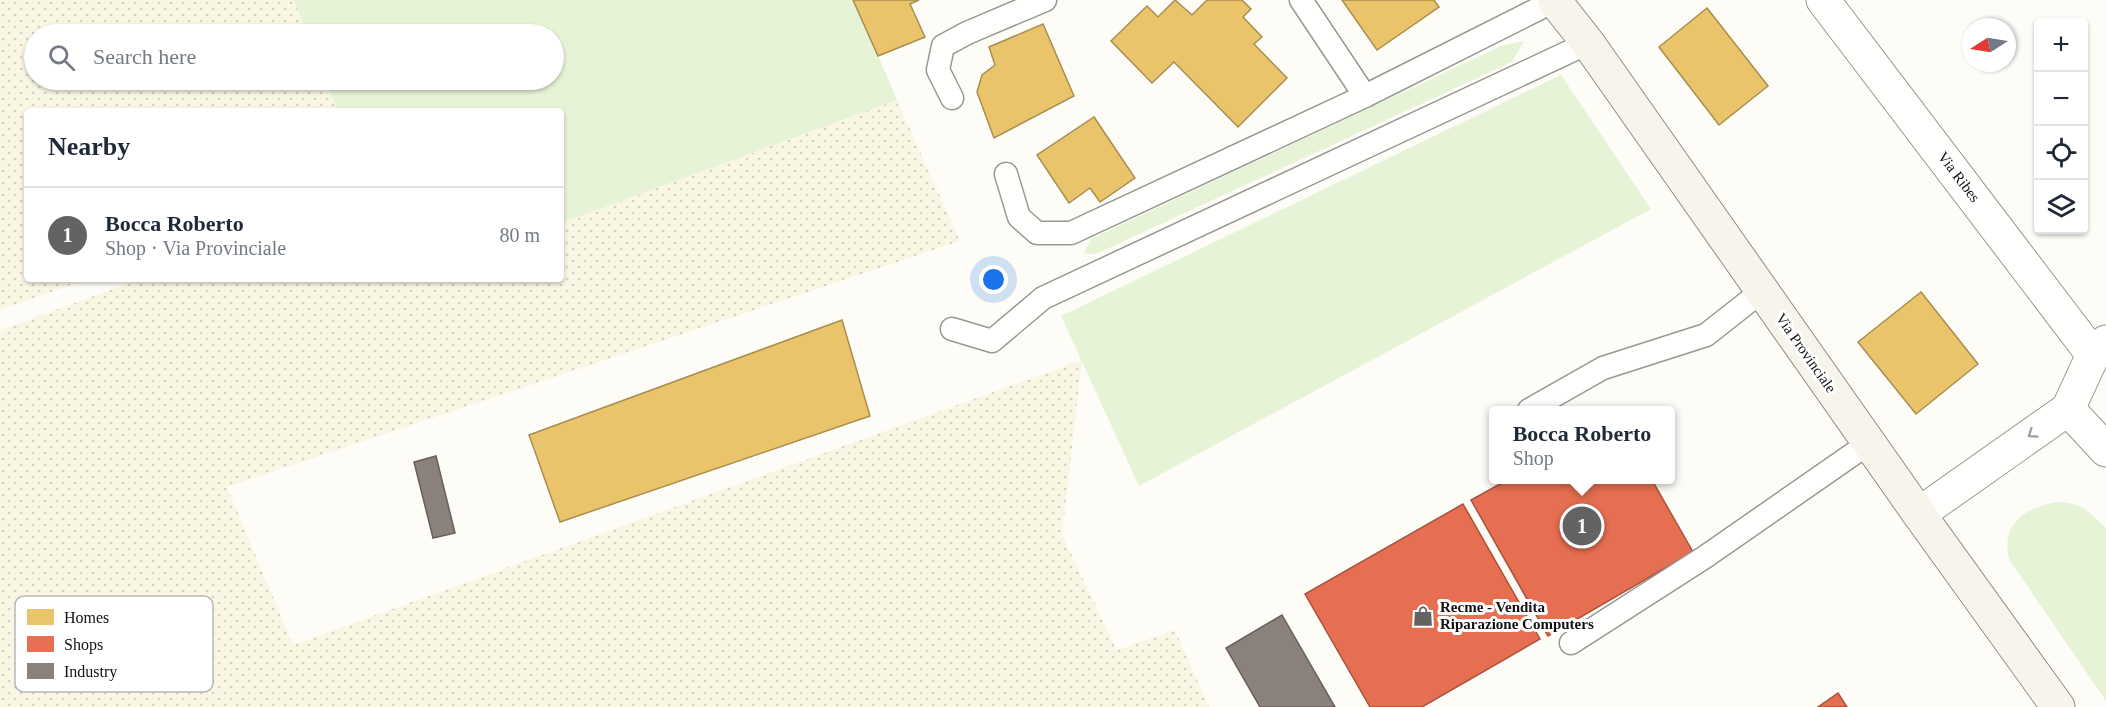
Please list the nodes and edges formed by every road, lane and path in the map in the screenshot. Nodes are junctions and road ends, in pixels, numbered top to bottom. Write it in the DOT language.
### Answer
graph roads {
  1 [pos="1045,0"];
  2 [pos="1302,0"];
  3 [pos="1554,0"];
  4 [pos="1823,0"];
  5 [pos="1588,43"];
  6 [pos="1365,96"];
  7 [pos="952,98"];
  8 [pos="1006,174"];
  9 [pos="1762,291"];
  10 [pos="952,329"];
  11 [pos="2099,348"];
  12 [pos="1538,406"];
  13 [pos="2068,409"];
  14 [pos="1869,443"];
  15 [pos="2106,450"];
  16 [pos="1919,514"];
  17 [pos="1571,643"];
  18 [pos="2058,707"];
  1 -- 7 [label="lane"];
  2 -- 6 [label="lane"];
  3 -- 5 [label="main road, Via Provinciale"];
  3 -- 6 [label="lane"];
  4 -- 11 [label="street, Via Ribes"];
  5 -- 9 [label="main road, Via Provinciale"];
  5 -- 10 [label="lane"];
  6 -- 8 [label="lane"];
  9 -- 12 [label="lane"];
  9 -- 14 [label="main road, Via Provinciale"];
  11 -- 13 [label="street"];
  13 -- 15 [label="street"];
  13 -- 16 [label="street, one-way"];
  14 -- 16 [label="main road, Via Provinciale"];
  14 -- 17 [label="lane"];
  16 -- 18 [label="main road, Via Provinciale"];
}
